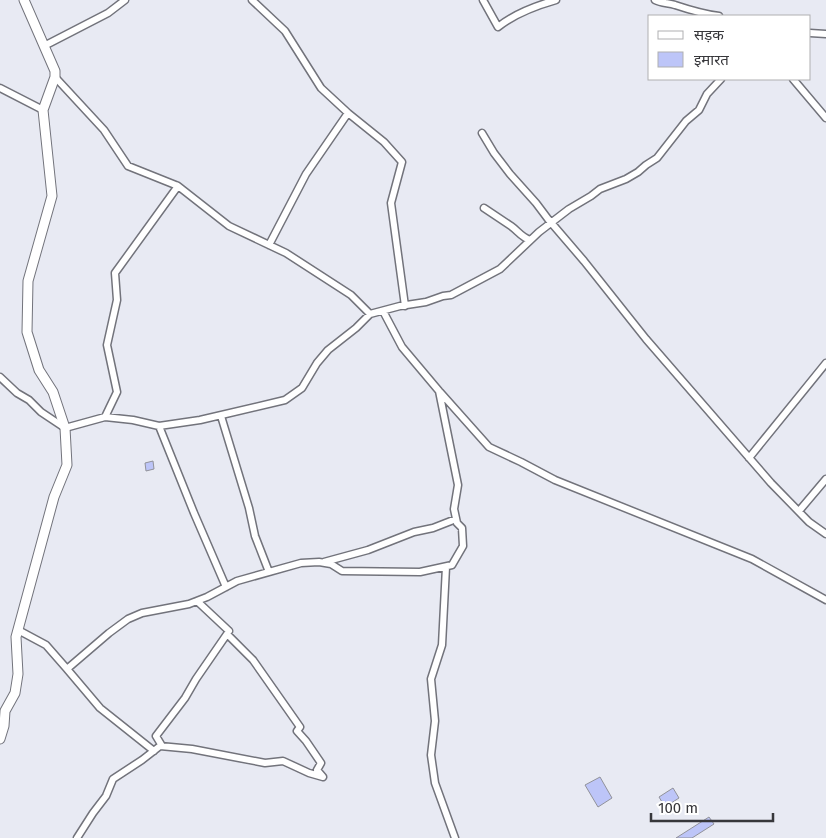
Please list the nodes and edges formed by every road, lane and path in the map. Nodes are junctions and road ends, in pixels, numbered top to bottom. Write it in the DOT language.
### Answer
graph roads {
  1 [pos="24,0"];
  2 [pos="125,0"];
  3 [pos="252,0"];
  4 [pos="483,0"];
  5 [pos="556,0"];
  6 [pos="655,0"];
  7 [pos="710,15"];
  8 [pos="811,33"];
  9 [pos="826,34"];
  10 [pos="44,46"];
  11 [pos="55,77"];
  12 [pos="720,80"];
  13 [pos="794,80"];
  14 [pos="0,88"];
  15 [pos="43,110"];
  16 [pos="348,113"];
  17 [pos="826,118"];
  18 [pos="482,133"];
  19 [pos="178,186"];
  20 [pos="484,208"];
  21 [pos="551,223"];
  22 [pos="530,240"];
  23 [pos="269,245"];
  24 [pos="404,306"];
  25 [pos="383,310"];
  26 [pos="370,314"];
  27 [pos="826,363"];
  28 [pos="0,377"];
  29 [pos="439,391"];
  30 [pos="221,416"];
  31 [pos="105,417"];
  32 [pos="159,426"];
  33 [pos="65,428"];
  34 [pos="749,458"];
  35 [pos="826,479"];
  36 [pos="799,511"];
  37 [pos="456,519"];
  38 [pos="826,534"];
  39 [pos="323,563"];
  40 [pos="446,567"];
  41 [pos="269,572"];
  42 [pos="226,587"];
  43 [pos="826,600"];
  44 [pos="197,601"];
  45 [pos="18,630"];
  46 [pos="229,631"];
  47 [pos="67,669"];
  48 [pos="0,739"];
  49 [pos="162,746"];
  50 [pos="154,751"];
  51 [pos="77,838"];
  52 [pos="455,838"];
  1 -- 10 [label="main road"];
  2 -- 10 [label="street"];
  3 -- 16 [label="street"];
  4 -- 5 [label="street"];
  6 -- 7 [label="street"];
  8 -- 9 [label="street"];
  10 -- 11 [label="main road"];
  11 -- 15 [label="main road"];
  11 -- 19 [label="street"];
  12 -- 21 [label="street"];
  13 -- 17 [label="street"];
  14 -- 15 [label="street"];
  15 -- 33 [label="main road"];
  16 -- 23 [label="street"];
  16 -- 24 [label="street"];
  18 -- 21 [label="street"];
  19 -- 23 [label="street"];
  19 -- 31 [label="street"];
  20 -- 22 [label="street"];
  21 -- 22 [label="street"];
  21 -- 34 [label="street"];
  22 -- 24 [label="street"];
  23 -- 26 [label="street"];
  24 -- 25 [label="street"];
  25 -- 26 [label="street"];
  25 -- 29 [label="street"];
  26 -- 30 [label="street"];
  27 -- 34 [label="street"];
  28 -- 33 [label="street"];
  29 -- 37 [label="street"];
  29 -- 43 [label="street"];
  30 -- 32 [label="street"];
  30 -- 41 [label="street"];
  31 -- 32 [label="street"];
  31 -- 33 [label="street"];
  32 -- 42 [label="street"];
  33 -- 45 [label="main road"];
  34 -- 36 [label="street"];
  35 -- 36 [label="street"];
  36 -- 38 [label="street"];
  37 -- 39 [label="street"];
  37 -- 40 [label="street"];
  39 -- 40 [label="street"];
  39 -- 41 [label="street"];
  40 -- 52 [label="street"];
  41 -- 42 [label="street"];
  42 -- 44 [label="street"];
  44 -- 46 [label="street"];
  44 -- 47 [label="street"];
  45 -- 47 [label="street"];
  45 -- 48 [label="main road"];
  47 -- 50 [label="street"];
  49 -- 49 [label="street"];
  49 -- 50 [label="street"];
  50 -- 51 [label="street"];
}
